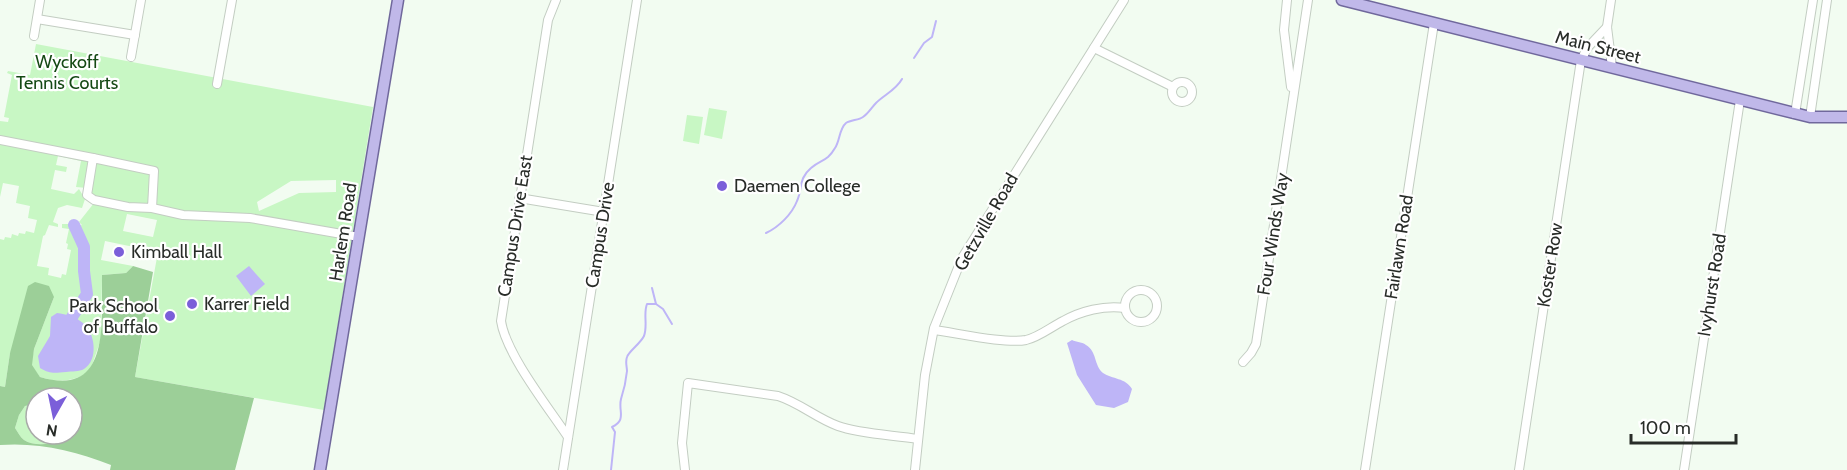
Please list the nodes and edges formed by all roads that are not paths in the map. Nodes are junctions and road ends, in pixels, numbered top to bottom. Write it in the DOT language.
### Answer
graph roads {
  1 [pos="40,0"];
  2 [pos="141,0"];
  3 [pos="232,0"];
  4 [pos="398,0"];
  5 [pos="556,0"];
  6 [pos="637,0"];
  7 [pos="1124,0"];
  8 [pos="1287,0"];
  9 [pos="1308,0"];
  10 [pos="1342,0"];
  11 [pos="1611,0"];
  12 [pos="1813,0"];
  13 [pos="1827,0"];
  14 [pos="37,19"];
  15 [pos="1434,23"];
  16 [pos="1607,27"];
  17 [pos="1809,27"];
  18 [pos="1823,29"];
  19 [pos="135,35"];
  20 [pos="34,36"];
  21 [pos="1094,48"];
  22 [pos="131,57"];
  23 [pos="1581,60"];
  24 [pos="1612,67"];
  25 [pos="217,84"];
  26 [pos="1173,87"];
  27 [pos="1740,100"];
  28 [pos="1293,103"];
  29 [pos="1795,114"];
  30 [pos="1810,117"];
  31 [pos="1847,117"];
  32 [pos="0,140"];
  33 [pos="93,158"];
  34 [pos="519,198"];
  35 [pos="152,208"];
  36 [pos="604,212"];
  37 [pos="359,237"];
  38 [pos="1125,308"];
  39 [pos="934,330"];
  40 [pos="1243,362"];
  41 [pos="568,437"];
  42 [pos="918,439"];
  43 [pos="321,470"];
  44 [pos="563,470"];
  45 [pos="685,470"];
  46 [pos="915,470"];
  47 [pos="1365,470"];
  48 [pos="1519,470"];
  49 [pos="1684,470"];
  1 -- 14 [label="street"];
  2 -- 19 [label="street"];
  3 -- 25 [label="street"];
  4 -- 37 [label="main road, Harlem Road"];
  5 -- 34 [label="street, Campus Drive East"];
  6 -- 36 [label="street, Campus Drive"];
  7 -- 21 [label="street, Getzville Road"];
  8 -- 28 [label="street, Four Winds Way"];
  9 -- 28 [label="street, Four Winds Way"];
  10 -- 15 [label="main road, Main Street"];
  11 -- 16 [label="street"];
  12 -- 17 [label="street"];
  13 -- 18 [label="street"];
  14 -- 19 [label="street"];
  14 -- 20 [label="street"];
  15 -- 23 [label="main road, Main Street"];
  15 -- 47 [label="street, Fairlawn Road"];
  16 -- 23 [label="street"];
  16 -- 24 [label="street"];
  17 -- 18 [label="street"];
  17 -- 29 [label="street"];
  18 -- 30 [label="street"];
  19 -- 22 [label="street"];
  21 -- 26 [label="street"];
  21 -- 39 [label="street, Getzville Road"];
  23 -- 24 [label="main road, Main Street"];
  23 -- 48 [label="street, Koster Row"];
  24 -- 27 [label="main road, Main Street"];
  27 -- 29 [label="main road, Main Street"];
  27 -- 49 [label="street, Ivyhurst Road"];
  28 -- 40 [label="street, Four Winds Way"];
  29 -- 30 [label="main road, Main Street"];
  30 -- 31 [label="main road, Main Street"];
  32 -- 33 [label="street"];
  33 -- 35 [label="street"];
  33 -- 35 [label="street"];
  34 -- 36 [label="street"];
  34 -- 41 [label="street, Campus Drive East"];
  35 -- 37 [label="street"];
  36 -- 41 [label="street, Campus Drive"];
  37 -- 43 [label="main road, Harlem Road"];
  38 -- 38 [label="street"];
  38 -- 39 [label="street"];
  39 -- 42 [label="street, Getzville Road"];
  41 -- 44 [label="street, Campus Drive"];
  42 -- 45 [label="street"];
  42 -- 46 [label="street, Getzville Road"];
}
